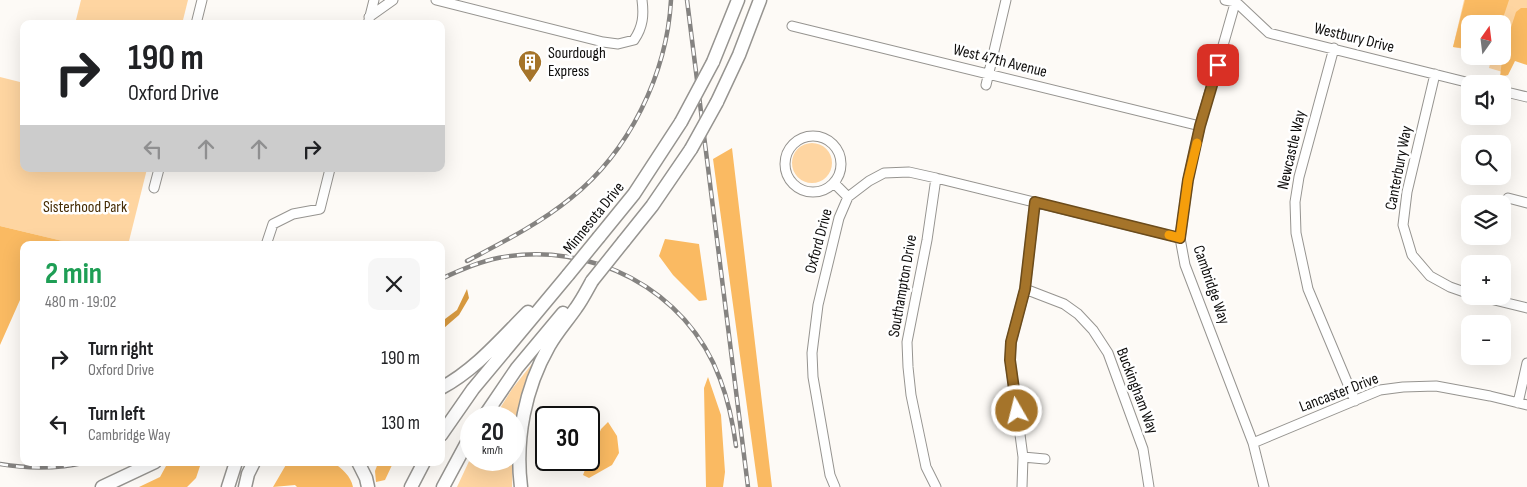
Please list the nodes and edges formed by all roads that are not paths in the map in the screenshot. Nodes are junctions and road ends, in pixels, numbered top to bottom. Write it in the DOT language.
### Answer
graph roads {
  1 [pos="202,0"];
  2 [pos="374,0"];
  3 [pos="393,0"];
  4 [pos="436,0"];
  5 [pos="642,0"];
  6 [pos="738,0"];
  7 [pos="760,0"];
  8 [pos="1006,0"];
  9 [pos="1226,0"];
  10 [pos="1236,1"];
  11 [pos="197,20"];
  12 [pos="368,20"];
  13 [pos="369,20"];
  14 [pos="792,26"];
  15 [pos="1334,48"];
  16 [pos="988,74"];
  17 [pos="1434,74"];
  18 [pos="1461,81"];
  19 [pos="986,85"];
  20 [pos="1511,93"];
  21 [pos="1527,97"];
  22 [pos="1200,126"];
  23 [pos="158,172"];
  24 [pos="329,172"];
  25 [pos="936,178"];
  26 [pos="834,183"];
  27 [pos="154,188"];
  28 [pos="848,197"];
  29 [pos="1511,199"];
  30 [pos="1035,202"];
  31 [pos="1527,202"];
  32 [pos="1180,238"];
  33 [pos="267,241"];
  34 [pos="568,275"];
  35 [pos="592,281"];
  36 [pos="1025,289"];
  37 [pos="1461,291"];
  38 [pos="1511,304"];
  39 [pos="1527,308"];
  40 [pos="1527,363"];
  41 [pos="445,386"];
  42 [pos="1355,401"];
  43 [pos="1518,403"];
  44 [pos="1527,405"];
  45 [pos="491,406"];
  46 [pos="525,411"];
  47 [pos="445,429"];
  48 [pos="1253,443"];
  49 [pos="460,455"];
  50 [pos="1023,457"];
  51 [pos="1045,459"];
  52 [pos="147,466"];
  53 [pos="235,466"];
  54 [pos="252,466"];
  55 [pos="360,466"];
  56 [pos="422,466"];
  57 [pos="518,471"];
  58 [pos="519,471"];
  59 [pos="102,487"];
  60 [pos="228,487"];
  61 [pos="245,487"];
  62 [pos="368,487"];
  63 [pos="410,487"];
  64 [pos="443,487"];
  65 [pos="517,487"];
  66 [pos="521,487"];
  67 [pos="835,487"];
  68 [pos="936,487"];
  69 [pos="1022,487"];
  70 [pos="1149,487"];
  71 [pos="1264,487"];
  1 -- 11 [label="street"];
  2 -- 12 [label="street"];
  3 -- 13 [label="street"];
  4 -- 5 [label="street"];
  6 -- 34 [label="highway, Minnesota Drive, bridge"];
  7 -- 35 [label="highway, bridge"];
  8 -- 16 [label="street"];
  9 -- 10 [label="street"];
  10 -- 15 [label="street, Westbury Drive"];
  10 -- 22 [label="street, Cambridge Way"];
  14 -- 16 [label="street, West 47th Avenue"];
  15 -- 17 [label="street, Westbury Drive"];
  15 -- 42 [label="street, Newcastle Way"];
  16 -- 19 [label="street"];
  16 -- 22 [label="street, West 47th Avenue"];
  17 -- 18 [label="street, Westbury Drive"];
  17 -- 37 [label="street, Canterbury Way"];
  20 -- 21 [label="street"];
  22 -- 32 [label="street, Cambridge Way"];
  23 -- 27 [label="street"];
  24 -- 33 [label="street"];
  25 -- 28 [label="street, Oxford Drive"];
  25 -- 30 [label="street, Oxford Drive"];
  25 -- 68 [label="street, Southampton Drive"];
  26 -- 26 [label="street"];
  26 -- 28 [label="street"];
  28 -- 67 [label="street, Oxford Drive"];
  29 -- 31 [label="street"];
  30 -- 32 [label="street, Oxford Drive"];
  30 -- 36 [label="street"];
  32 -- 48 [label="street, Cambridge Way"];
  34 -- 41 [label="highway"];
  34 -- 47 [label="highway, Minnesota Drive"];
  35 -- 45 [label="highway"];
  35 -- 46 [label="highway"];
  36 -- 50 [label="street"];
  36 -- 70 [label="street, Buckingham Way"];
  38 -- 39 [label="street"];
  40 -- 43 [label="street"];
  42 -- 43 [label="street, Lancaster Drive"];
  42 -- 48 [label="street, Lancaster Drive"];
  43 -- 44 [label="street, Lancaster Drive"];
  48 -- 71 [label="street, Cambridge Way"];
  49 -- 64 [label="highway"];
  50 -- 51 [label="street"];
  50 -- 69 [label="street"];
  52 -- 59 [label="highway"];
  53 -- 60 [label="highway"];
  54 -- 61 [label="highway"];
  55 -- 62 [label="highway"];
  56 -- 63 [label="highway"];
  57 -- 65 [label="highway"];
  58 -- 66 [label="highway"];
}
